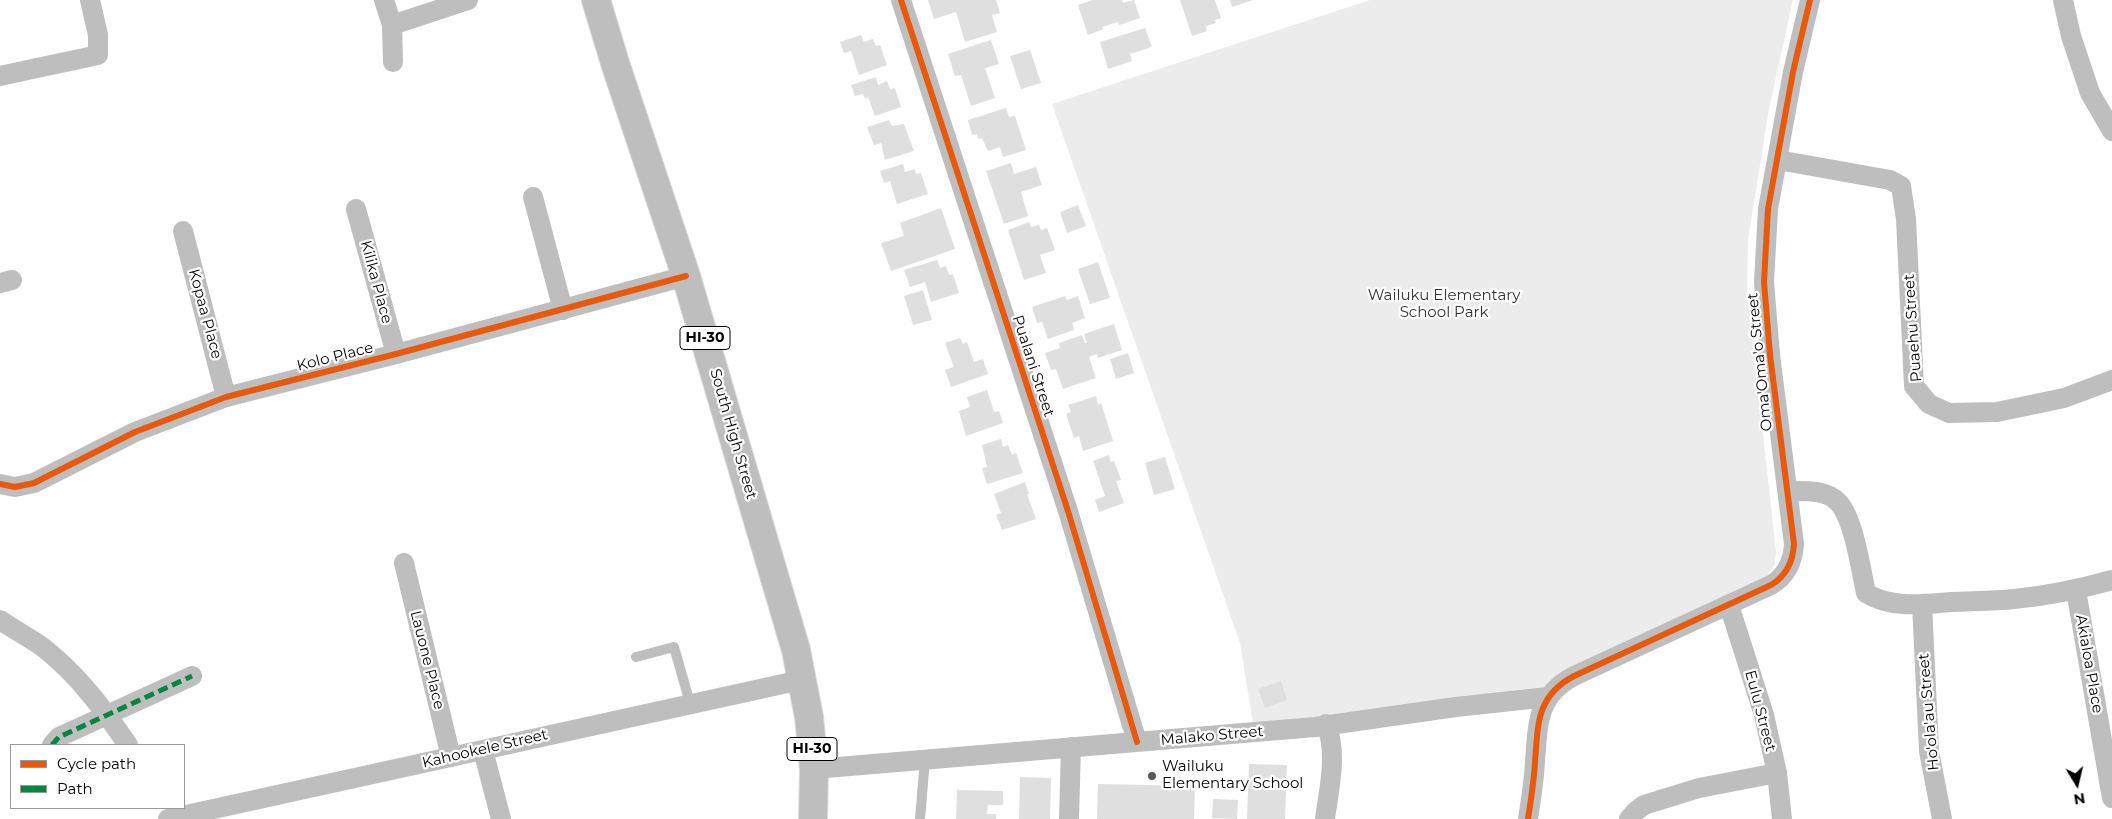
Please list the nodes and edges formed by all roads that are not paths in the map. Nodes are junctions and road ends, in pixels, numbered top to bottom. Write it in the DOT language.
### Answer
graph roads {
  1 [pos="90,0"];
  2 [pos="384,0"];
  3 [pos="468,0"];
  4 [pos="596,0"];
  5 [pos="901,0"];
  6 [pos="1810,0"];
  7 [pos="2062,0"];
  8 [pos="392,25"];
  9 [pos="393,62"];
  10 [pos="0,76"];
  11 [pos="2112,131"];
  12 [pos="1778,160"];
  13 [pos="533,197"];
  14 [pos="356,209"];
  15 [pos="183,231"];
  16 [pos="686,276"];
  17 [pos="563,310"];
  18 [pos="396,354"];
  19 [pos="2112,380"];
  20 [pos="226,396"];
  21 [pos="0,484"];
  22 [pos="1787,491"];
  23 [pos="404,563"];
  24 [pos="2112,580"];
  25 [pos="2076,590"];
  26 [pos="1922,604"];
  27 [pos="1729,605"];
  28 [pos="0,620"];
  29 [pos="636,657"];
  30 [pos="192,676"];
  31 [pos="801,680"];
  32 [pos="1548,697"];
  33 [pos="690,704"];
  34 [pos="107,714"];
  35 [pos="1326,724"];
  36 [pos="1137,742"];
  37 [pos="53,744"];
  38 [pos="127,744"];
  39 [pos="1071,746"];
  40 [pos="483,750"];
  41 [pos="451,757"];
  42 [pos="924,759"];
  43 [pos="814,769"];
  44 [pos="1777,773"];
  45 [pos="2112,798"];
  46 [pos="167,819"];
  47 [pos="501,819"];
  48 [pos="814,819"];
  49 [pos="920,819"];
  50 [pos="1070,819"];
  51 [pos="1325,819"];
  52 [pos="1528,819"];
  53 [pos="1628,819"];
  54 [pos="1782,819"];
  55 [pos="1942,819"];
  1 -- 10 [label="street"];
  2 -- 8 [label="street"];
  3 -- 8 [label="street"];
  4 -- 16 [label="main road, South High Street / HI-30"];
  5 -- 36 [label="street, Pualani Street"];
  6 -- 12 [label="street, Oma'Oma'o Street"];
  7 -- 11 [label="street"];
  8 -- 9 [label="street"];
  12 -- 19 [label="street, Puaehu Street"];
  12 -- 22 [label="street, Oma'Oma'o Street"];
  13 -- 17 [label="street"];
  14 -- 18 [label="street, Kilika Place"];
  15 -- 20 [label="street, Kopaa Place"];
  16 -- 17 [label="street, Kolo Place"];
  16 -- 31 [label="main road, South High Street / HI-30"];
  17 -- 18 [label="street, Kolo Place"];
  18 -- 20 [label="street, Kolo Place"];
  20 -- 21 [label="street, Kolo Place"];
  22 -- 26 [label="street"];
  22 -- 27 [label="street, Oma'Oma'o Street"];
  23 -- 41 [label="street, Lauone Place"];
  24 -- 25 [label="street"];
  25 -- 26 [label="street"];
  25 -- 45 [label="street, Akialoa Place"];
  26 -- 55 [label="street, Ho'ola'au Street"];
  27 -- 32 [label="street"];
  27 -- 44 [label="street, Eulu Street"];
  28 -- 34 [label="street"];
  29 -- 33 [label="lane"];
  30 -- 34 [label="street"];
  31 -- 33 [label="street, Kahookele Street"];
  31 -- 43 [label="main road, South High Street / HI-30"];
  32 -- 35 [label="street, Malako Street"];
  32 -- 52 [label="street"];
  33 -- 40 [label="street, Kahookele Street"];
  34 -- 37 [label="street"];
  34 -- 38 [label="street"];
  35 -- 36 [label="street, Malako Street"];
  35 -- 51 [label="street"];
  36 -- 39 [label="street, Malako Street"];
  39 -- 42 [label="street, Malako Street"];
  39 -- 50 [label="street"];
  40 -- 41 [label="street, Kahookele Street"];
  40 -- 47 [label="street"];
  41 -- 46 [label="street, Kahookele Street"];
  42 -- 43 [label="street, Malako Street"];
  42 -- 49 [label="lane"];
  43 -- 48 [label="main road, South High Street / HI-30"];
  44 -- 53 [label="street"];
  44 -- 54 [label="street, Eulu Street"];
}
